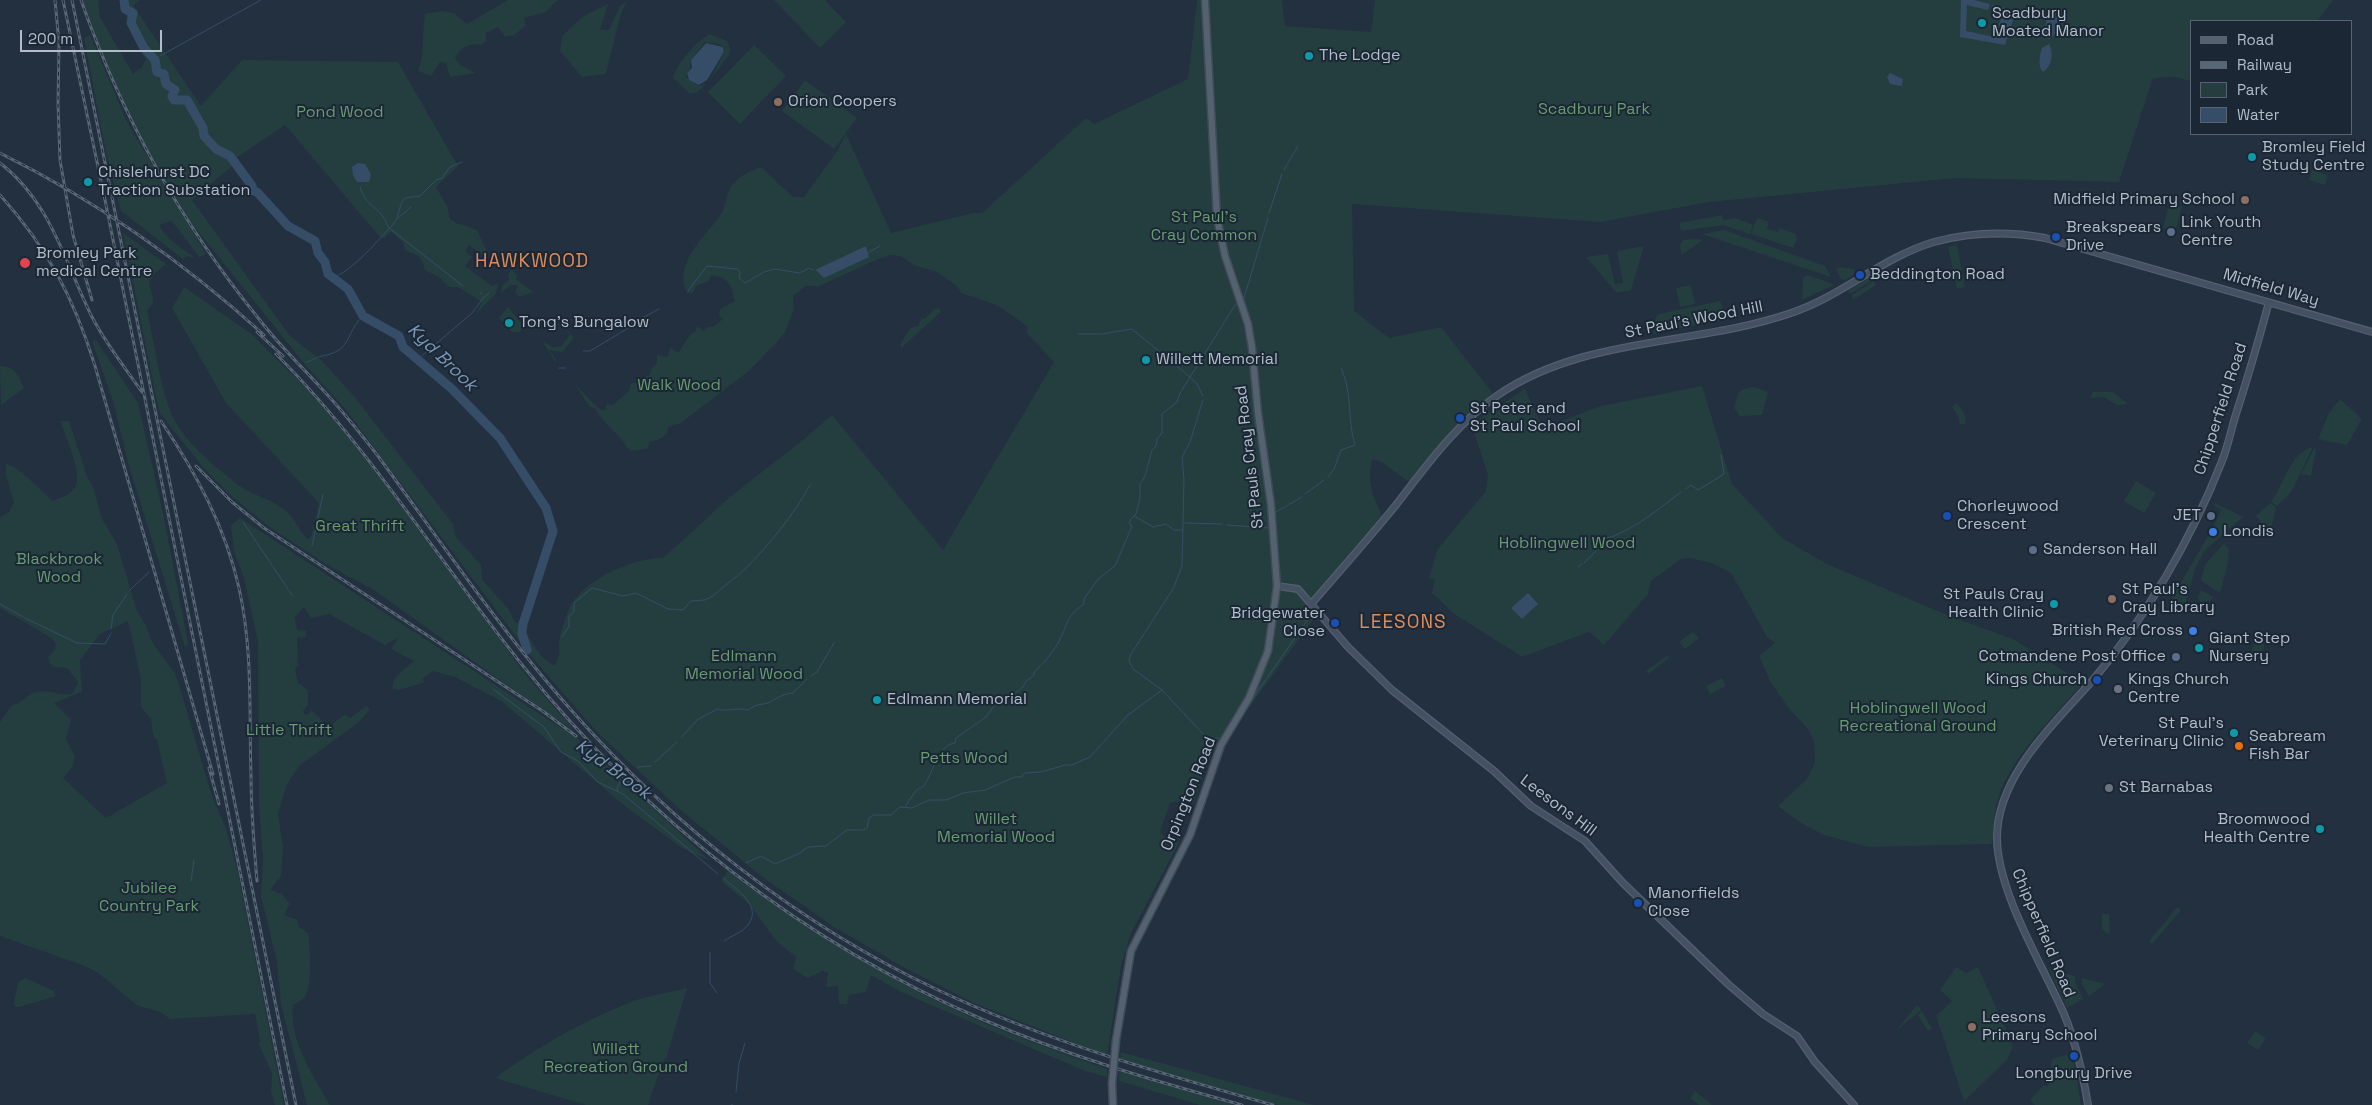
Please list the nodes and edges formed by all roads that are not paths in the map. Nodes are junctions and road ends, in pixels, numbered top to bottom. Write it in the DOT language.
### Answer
graph roads {
  1 [pos="1205,0"];
  2 [pos="2162,270"];
  3 [pos="2269,302"];
  4 [pos="2372,332"];
  5 [pos="1277,586"];
  6 [pos="1312,603"];
  7 [pos="1113,1105"];
  8 [pos="1854,1105"];
  9 [pos="2088,1105"];
  1 -- 5 [label="main road, St Pauls Cray Road"];
  2 -- 3 [label="street, Midfield Way"];
  2 -- 6 [label="street, St Paul's Wood Hill"];
  3 -- 4 [label="street, Midfield Way"];
  3 -- 9 [label="street, Chipperfield Road"];
  5 -- 6 [label="street, Leesons Hill"];
  5 -- 7 [label="main road, Orpington Road, bridge"];
  6 -- 8 [label="street, Leesons Hill"];
}
